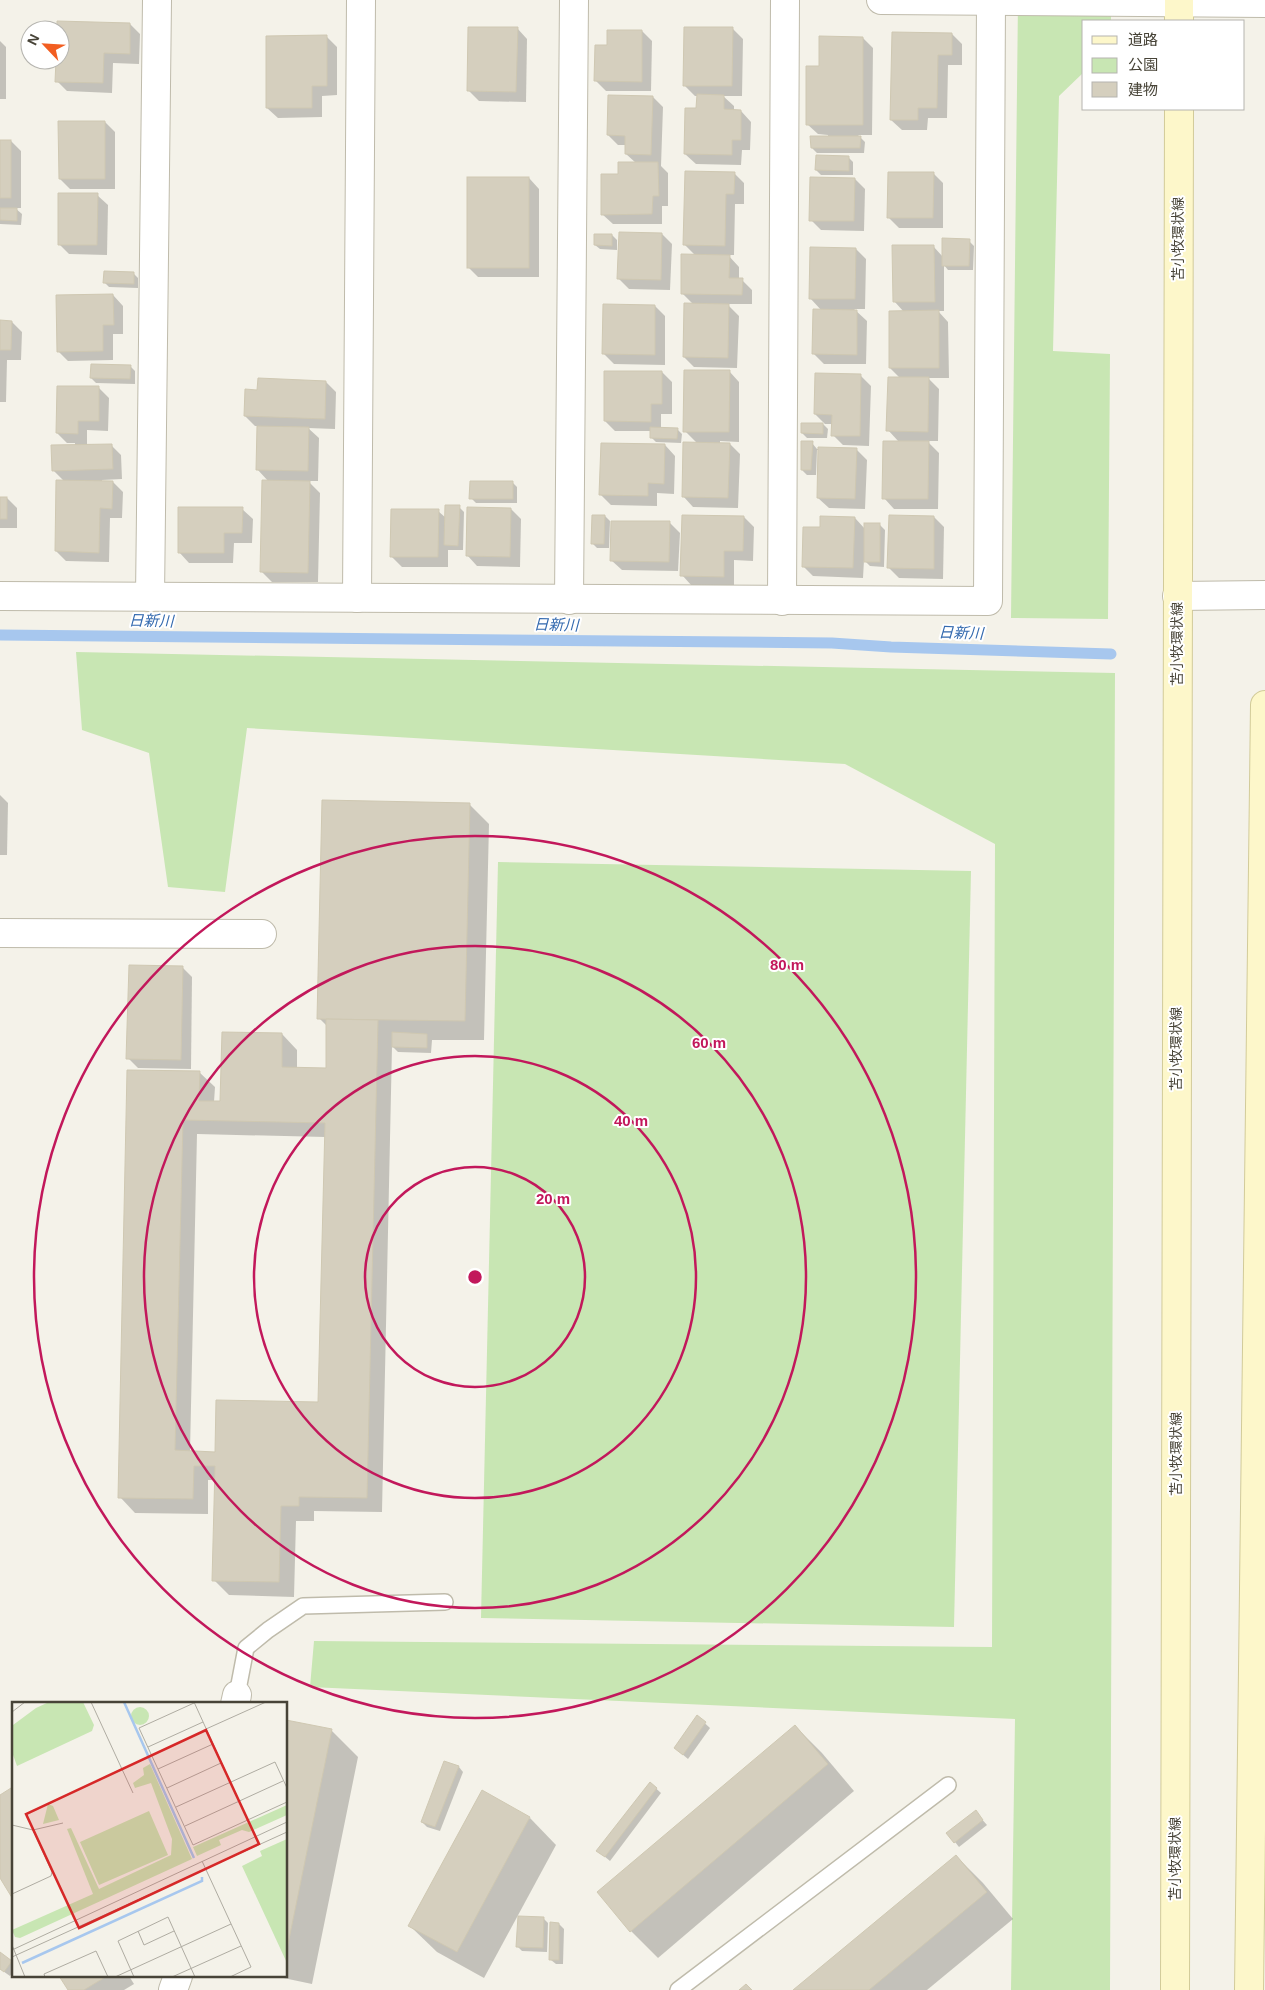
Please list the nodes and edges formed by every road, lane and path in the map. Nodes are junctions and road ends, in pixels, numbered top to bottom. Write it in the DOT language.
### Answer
graph roads {
  1 [pos="157,0"];
  2 [pos="362,0"];
  3 [pos="574,0"];
  4 [pos="786,0"];
  5 [pos="881,0"];
  6 [pos="991,0"];
  7 [pos="1265,3"];
  8 [pos="1179,8"];
  9 [pos="1179,110"];
  10 [pos="1265,595"];
  11 [pos="0,596"];
  12 [pos="1177,596"];
  13 [pos="150,597"];
  14 [pos="358,598"];
  15 [pos="569,600"];
  16 [pos="782,601"];
  17 [pos="1265,705"];
  18 [pos="0,933"];
  19 [pos="262,934"];
  20 [pos="445,1602"];
  21 [pos="236,1700"];
  22 [pos="948,1785"];
  23 [pos="177,1978"];
  24 [pos="173,1990"];
  25 [pos="678,1990"];
  26 [pos="1175,1990"];
  27 [pos="1249,1990"];
  1 -- 13 [label="street"];
  2 -- 14 [label="street"];
  3 -- 15 [label="street"];
  4 -- 16 [label="street"];
  5 -- 6 [label="street"];
  6 -- 8 [label="street"];
  6 -- 16 [label="street"];
  7 -- 8 [label="street"];
  9 -- 12 [label="main road, 苫小牧環状線"];
  10 -- 12 [label="street"];
  11 -- 13 [label="street"];
  12 -- 26 [label="main road, 苫小牧環状線"];
  13 -- 14 [label="street"];
  14 -- 15 [label="street"];
  15 -- 16 [label="street"];
  17 -- 27 [label="main road"];
  18 -- 19 [label="street"];
  20 -- 21 [label="lane"];
  22 -- 25 [label="lane"];
  23 -- 24 [label="street"];
}
